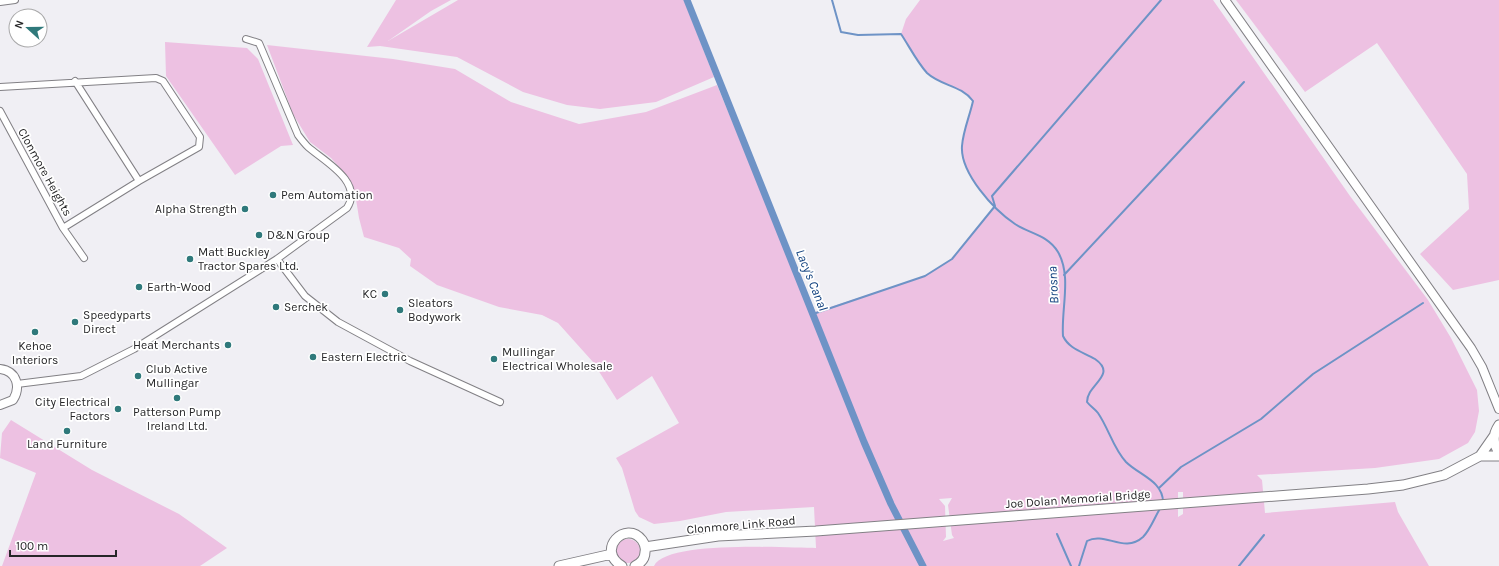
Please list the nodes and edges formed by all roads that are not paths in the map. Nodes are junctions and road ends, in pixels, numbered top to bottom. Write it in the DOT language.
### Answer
graph roads {
  1 [pos="16,0"];
  2 [pos="1225,0"];
  3 [pos="0,2"];
  4 [pos="246,39"];
  5 [pos="75,81"];
  6 [pos="0,87"];
  7 [pos="0,112"];
  8 [pos="139,181"];
  9 [pos="63,228"];
  10 [pos="84,258"];
  11 [pos="278,259"];
  12 [pos="0,369"];
  13 [pos="17,384"];
  14 [pos="500,402"];
  15 [pos="0,405"];
  16 [pos="1499,409"];
  17 [pos="1499,425"];
  18 [pos="1494,436"];
  19 [pos="1499,452"];
  20 [pos="1480,456"];
  21 [pos="1499,456"];
  22 [pos="816,531"];
  23 [pos="645,547"];
  24 [pos="612,554"];
  25 [pos="559,566"];
  26 [pos="622,566"];
  27 [pos="635,566"];
  1 -- 3 [label="street"];
  2 -- 16 [label="street"];
  4 -- 11 [label="street"];
  5 -- 6 [label="street, Clonmore Heights"];
  5 -- 8 [label="street"];
  5 -- 8 [label="street, Clonmore Heights"];
  7 -- 9 [label="street, Clonmore Heights"];
  8 -- 9 [label="street, Clonmore Heights"];
  9 -- 10 [label="street"];
  11 -- 13 [label="street"];
  11 -- 14 [label="street"];
  12 -- 13 [label="street"];
  13 -- 15 [label="street"];
  17 -- 18 [label="main road"];
  18 -- 19 [label="main road"];
  18 -- 20 [label="main road"];
  20 -- 21 [label="main road"];
  20 -- 22 [label="main road, Joe Dolan Memorial Bridge"];
  22 -- 23 [label="main road, Clonmore Link Road"];
  23 -- 24 [label="main road"];
  23 -- 27 [label="main road"];
  24 -- 25 [label="main road"];
  24 -- 26 [label="main road"];
}
